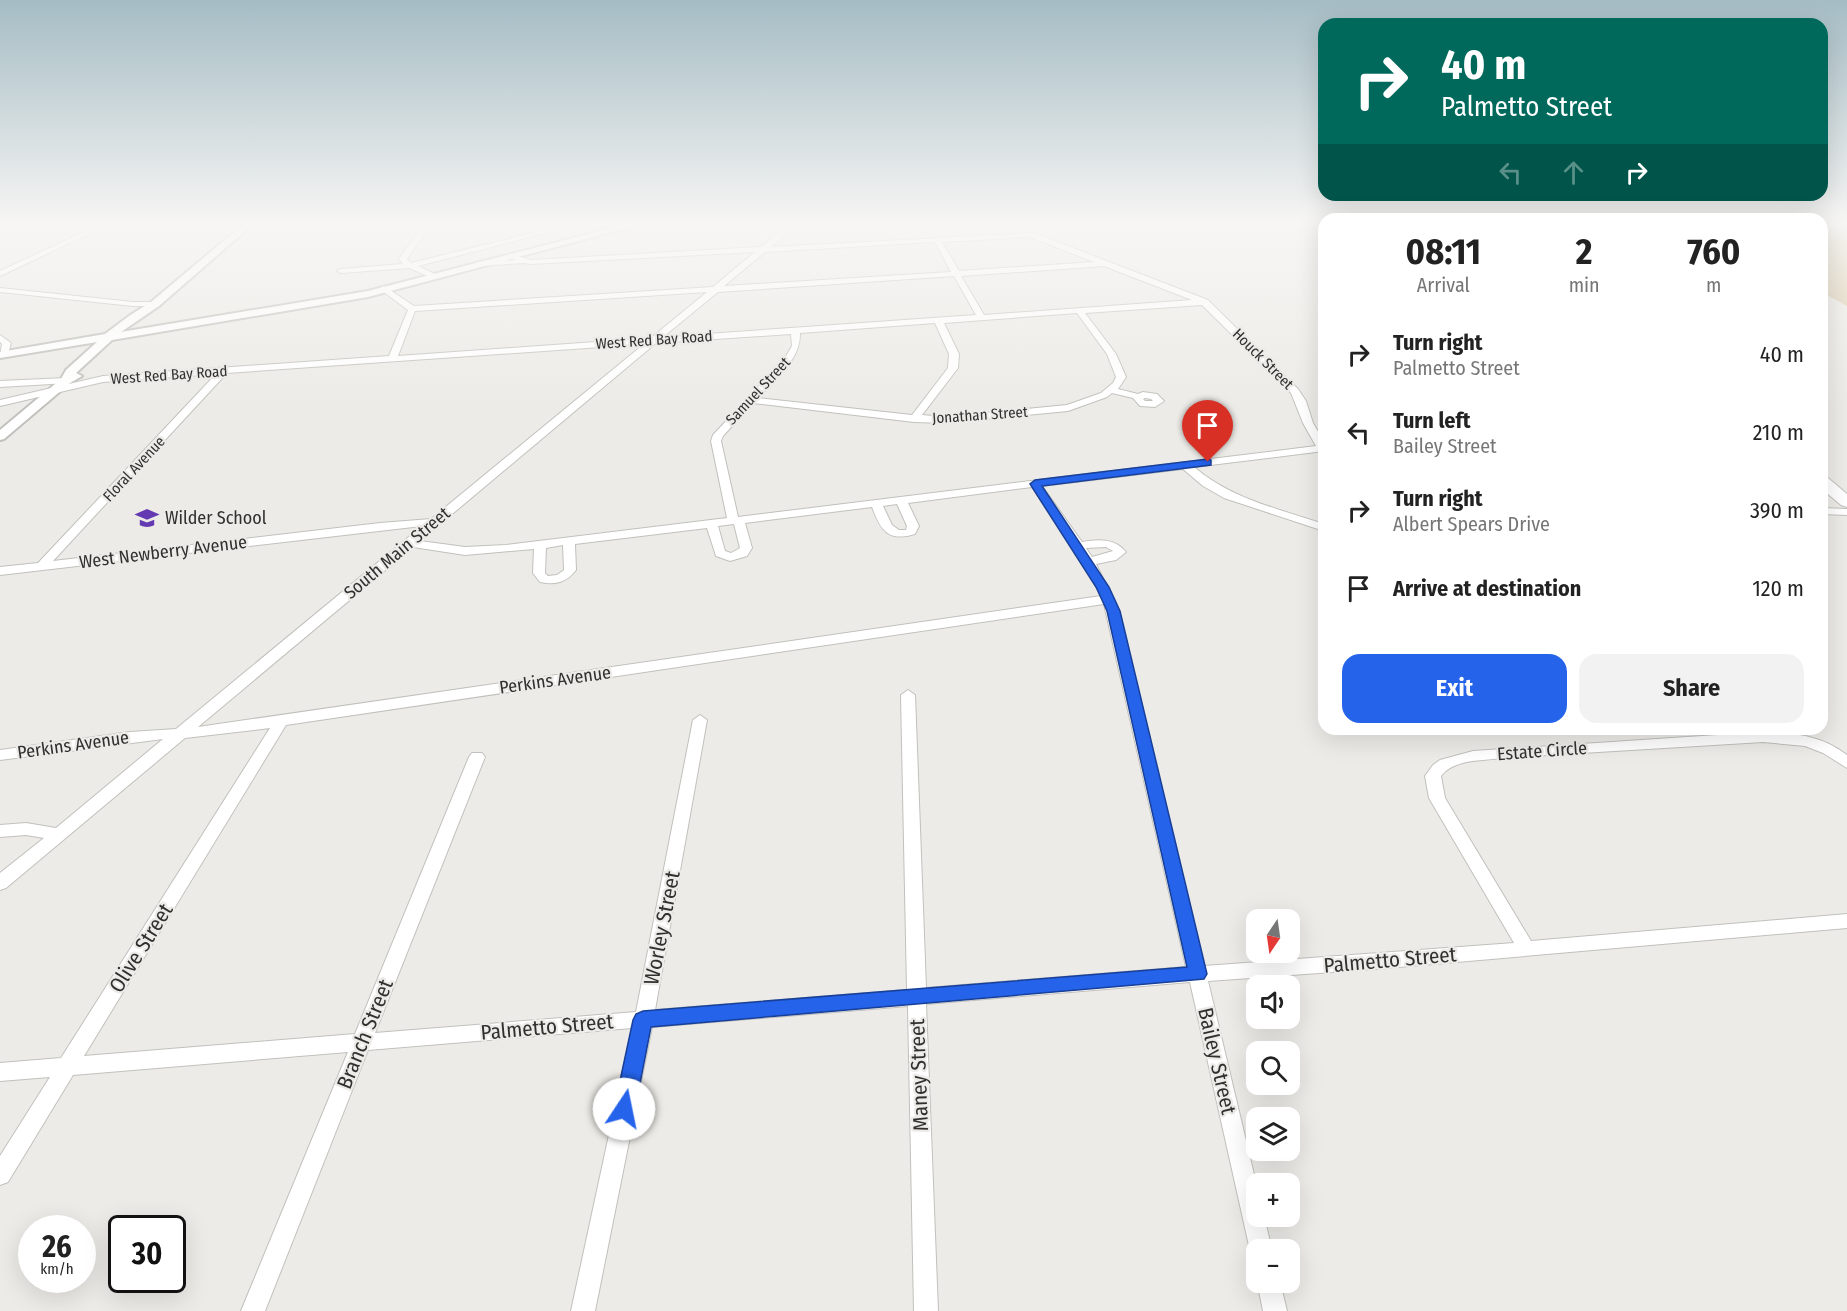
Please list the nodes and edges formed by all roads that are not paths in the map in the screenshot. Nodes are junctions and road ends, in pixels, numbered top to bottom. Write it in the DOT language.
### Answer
graph roads {
  1 [pos="177,285"];
  2 [pos="395,285"];
  3 [pos="721,285"];
  4 [pos="788,285"];
  5 [pos="963,285"];
  6 [pos="1162,285"];
  7 [pos="384,288"];
  8 [pos="0,290"];
  9 [pos="715,290"];
  10 [pos="1205,302"];
  11 [pos="155,304"];
  12 [pos="412,309"];
  13 [pos="1079,310"];
  14 [pos="981,317"];
  15 [pos="938,320"];
  16 [pos="795,330"];
  17 [pos="123,332"];
  18 [pos="655,340"];
  19 [pos="2,349"];
  20 [pos="392,359"];
  21 [pos="224,371"];
  22 [pos="85,372"];
  23 [pos="103,379"];
  24 [pos="66,381"];
  25 [pos="0,384"];
  26 [pos="1111,390"];
  27 [pos="54,392"];
  28 [pos="1138,397"];
  29 [pos="12,399"];
  30 [pos="749,400"];
  31 [pos="0,403"];
  32 [pos="914,419"];
  33 [pos="0,436"];
  34 [pos="1318,439"];
  35 [pos="1318,449"];
  36 [pos="1185,465"];
  37 [pos="1035,484"];
  38 [pos="1828,486"];
  39 [pos="901,500"];
  40 [pos="1847,502"];
  41 [pos="876,503"];
  42 [pos="1828,511"];
  43 [pos="1847,512"];
  44 [pos="736,521"];
  45 [pos="434,522"];
  46 [pos="712,524"];
  47 [pos="1318,526"];
  48 [pos="569,542"];
  49 [pos="409,543"];
  50 [pos="540,545"];
  51 [pos="1077,546"];
  52 [pos="1087,562"];
  53 [pos="42,566"];
  54 [pos="0,572"];
  55 [pos="1109,599"];
  56 [pos="908,695"];
  57 [pos="700,720"];
  58 [pos="281,721"];
  59 [pos="180,733"];
  60 [pos="0,755"];
  61 [pos="477,757"];
  62 [pos="1847,763"];
  63 [pos="0,831"];
  64 [pos="59,834"];
  65 [pos="0,883"];
  66 [pos="1847,921"];
  67 [pos="1526,948"];
  68 [pos="1197,974"];
  69 [pos="917,997"];
  70 [pos="643,1020"];
  71 [pos="361,1043"];
  72 [pos="67,1067"];
  73 [pos="0,1072"];
  74 [pos="0,1174"];
  75 [pos="1258,1239"];
  76 [pos="1271,1293"];
  77 [pos="253,1311"];
  78 [pos="583,1311"];
  79 [pos="926,1311"];
  80 [pos="1275,1311"];
  1 -- 11 [label="main road"];
  2 -- 7 [label="main road"];
  3 -- 9 [label="street, South Main Street"];
  4 -- 9 [label="street"];
  5 -- 14 [label="street"];
  6 -- 10 [label="street, Houck Street"];
  7 -- 12 [label="street"];
  7 -- 17 [label="main road"];
  8 -- 11 [label="street"];
  9 -- 12 [label="street"];
  9 -- 18 [label="street, South Main Street"];
  10 -- 13 [label="street, West Red Bay Road"];
  10 -- 34 [label="street, Houck Street"];
  11 -- 17 [label="main road"];
  11 -- 17 [label="main road"];
  12 -- 20 [label="street"];
  13 -- 14 [label="street, West Red Bay Road"];
  13 -- 26 [label="street"];
  14 -- 15 [label="street, West Red Bay Road"];
  15 -- 16 [label="street, West Red Bay Road"];
  15 -- 32 [label="street"];
  16 -- 18 [label="street, West Red Bay Road"];
  16 -- 30 [label="street, Samuel Street"];
  17 -- 19 [label="main road"];
  17 -- 22 [label="main road"];
  17 -- 24 [label="main road"];
  18 -- 20 [label="street, West Red Bay Road"];
  18 -- 45 [label="street, South Main Street"];
  20 -- 21 [label="street, West Red Bay Road"];
  21 -- 23 [label="street, West Red Bay Road"];
  21 -- 53 [label="street, Floral Avenue"];
  22 -- 23 [label="street, West Red Bay Road"];
  22 -- 24 [label="main road"];
  23 -- 27 [label="street, West Red Bay Road"];
  24 -- 25 [label="street"];
  24 -- 27 [label="main road"];
  24 -- 29 [label="street"];
  26 -- 28 [label="street"];
  26 -- 32 [label="street, Jonathan Street"];
  27 -- 29 [label="street, West Red Bay Road"];
  27 -- 33 [label="main road"];
  29 -- 31 [label="street"];
  30 -- 32 [label="street, Jonathan Street"];
  30 -- 44 [label="street, Samuel Street"];
  35 -- 36 [label="street"];
  36 -- 37 [label="street"];
  36 -- 47 [label="street"];
  37 -- 39 [label="street"];
  37 -- 51 [label="street, Bailey Street"];
  38 -- 40 [label="highway"];
  39 -- 41 [label="street"];
  39 -- 41 [label="street"];
  41 -- 44 [label="street"];
  42 -- 43 [label="street"];
  44 -- 46 [label="street"];
  44 -- 46 [label="street"];
  45 -- 49 [label="street, South Main Street"];
  45 -- 53 [label="street, West Newberry Avenue"];
  46 -- 48 [label="street"];
  48 -- 50 [label="street"];
  48 -- 50 [label="street"];
  49 -- 50 [label="street"];
  49 -- 59 [label="street, South Main Street"];
  51 -- 52 [label="street, Bailey Street"];
  51 -- 52 [label="street"];
  52 -- 55 [label="street, Bailey Street"];
  53 -- 54 [label="street, West Newberry Avenue"];
  55 -- 58 [label="street, Perkins Avenue"];
  55 -- 68 [label="street, Bailey Street"];
  56 -- 69 [label="street, Maney Street"];
  57 -- 70 [label="street, Worley Street"];
  58 -- 59 [label="street, Perkins Avenue"];
  58 -- 72 [label="street, Olive Street"];
  59 -- 60 [label="street, Perkins Avenue"];
  59 -- 64 [label="street, South Main Street"];
  61 -- 71 [label="street, Branch Street"];
  62 -- 67 [label="street, Estate Circle"];
  63 -- 64 [label="street"];
  64 -- 65 [label="street, South Main Street"];
  66 -- 67 [label="street, Palmetto Street"];
  67 -- 68 [label="street, Palmetto Street"];
  68 -- 69 [label="street, Palmetto Street"];
  68 -- 75 [label="street, Bailey Street"];
  69 -- 70 [label="street, Palmetto Street"];
  69 -- 79 [label="street, Maney Street"];
  70 -- 71 [label="street, Palmetto Street"];
  70 -- 78 [label="street, Worley Street"];
  71 -- 72 [label="street, Palmetto Street"];
  71 -- 77 [label="street, Branch Street"];
  72 -- 73 [label="street, Palmetto Street"];
  72 -- 74 [label="street, Olive Street"];
  76 -- 80 [label="street"];
}
